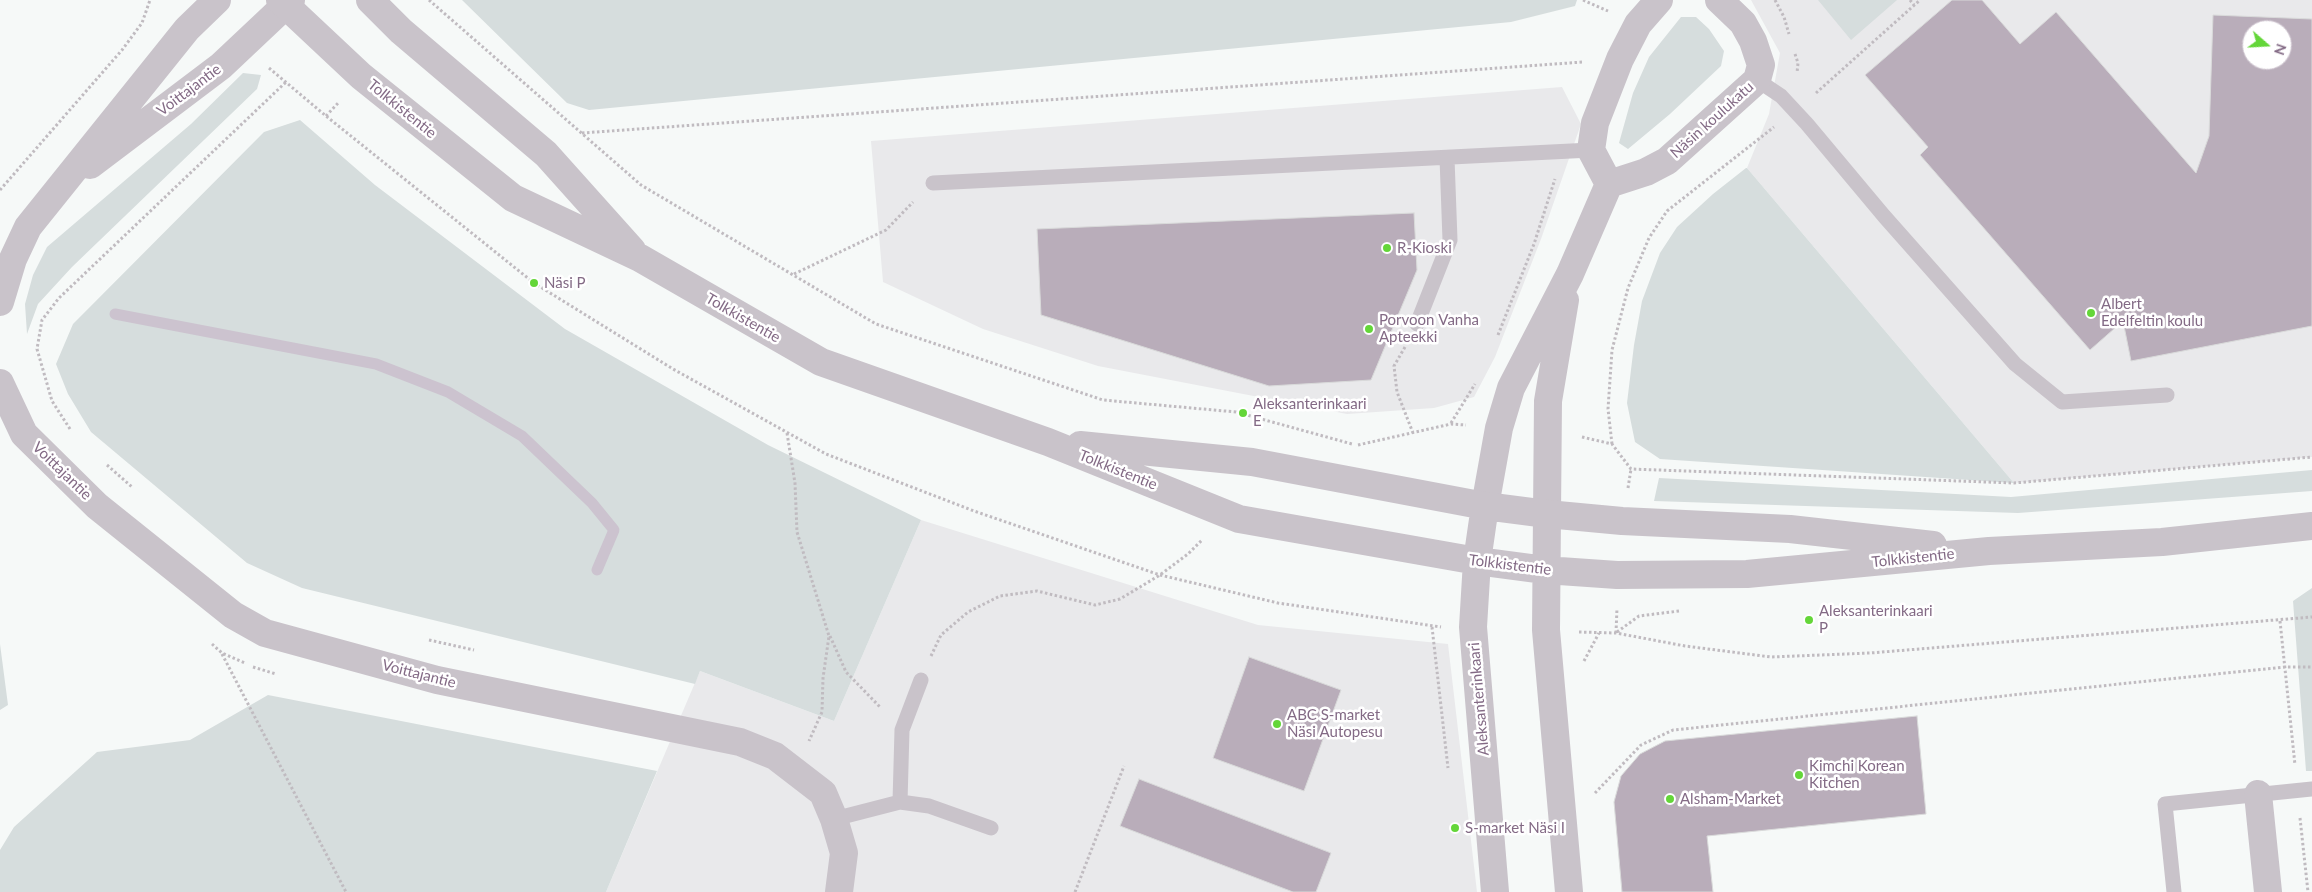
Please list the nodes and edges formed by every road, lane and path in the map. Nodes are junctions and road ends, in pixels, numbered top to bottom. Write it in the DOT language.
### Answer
graph roads {
  1 [pos="150,0"];
  2 [pos="217,0"];
  3 [pos="370,0"];
  4 [pos="429,0"];
  5 [pos="1583,0"];
  6 [pos="1658,0"];
  7 [pos="1719,0"];
  8 [pos="1910,0"];
  9 [pos="1920,0"];
  10 [pos="286,2"];
  11 [pos="1914,5"];
  12 [pos="1611,6"];
  13 [pos="1609,11"];
  14 [pos="1606,20"];
  15 [pos="1593,61"];
  16 [pos="1757,80"];
  17 [pos="286,82"];
  18 [pos="1795,111"];
  19 [pos="582,133"];
  20 [pos="1591,150"];
  21 [pos="1564,151"];
  22 [pos="1447,158"];
  23 [pos="933,182"];
  24 [pos="1609,184"];
  25 [pos="0,190"];
  26 [pos="57,190"];
  27 [pos="640,258"];
  28 [pos="793,274"];
  29 [pos="1570,274"];
  30 [pos="0,302"];
  31 [pos="1417,324"];
  32 [pos="1497,336"];
  33 [pos="1476,381"];
  34 [pos="0,383"];
  35 [pos="2167,395"];
  36 [pos="1451,424"];
  37 [pos="1499,428"];
  38 [pos="787,433"];
  39 [pos="1413,433"];
  40 [pos="1548,433"];
  41 [pos="74,434"];
  42 [pos="1048,442"];
  43 [pos="1612,444"];
  44 [pos="2312,457"];
  45 [pos="102,460"];
  46 [pos="138,493"];
  47 [pos="1485,506"];
  48 [pos="1547,514"];
  49 [pos="2312,526"];
  50 [pos="1203,538"];
  51 [pos="1989,551"];
  52 [pos="1477,562"];
  53 [pos="1545,570"];
  54 [pos="1679,611"];
  55 [pos="2280,621"];
  56 [pos="1432,627"];
  57 [pos="1616,632"];
  58 [pos="829,636"];
  59 [pos="423,639"];
  60 [pos="480,652"];
  61 [pos="222,653"];
  62 [pos="2285,667"];
  63 [pos="2312,667"];
  64 [pos="921,680"];
  65 [pos="902,730"];
  66 [pos="801,737"];
  67 [pos="809,742"];
  68 [pos="815,746"];
  69 [pos="1124,766"];
  70 [pos="1448,770"];
  71 [pos="2305,790"];
  72 [pos="2258,794"];
  73 [pos="1588,799"];
  74 [pos="900,802"];
  75 [pos="834,819"];
  76 [pos="991,828"];
  77 [pos="346,892"];
  78 [pos="839,892"];
  79 [pos="1075,892"];
  80 [pos="1495,892"];
  81 [pos="1569,892"];
  82 [pos="2174,892"];
  83 [pos="2268,892"];
  84 [pos="2308,892"];
  1 -- 25 [label="path"];
  2 -- 26 [label="street, Voittajantie"];
  3 -- 27 [label="street, Tolkkistentie"];
  4 -- 19 [label="path"];
  5 -- 13 [label="path"];
  6 -- 20 [label="street"];
  7 -- 16 [label="street, Näsin koulukatu"];
  8 -- 11 [label="path"];
  9 -- 11 [label="path"];
  10 -- 26 [label="street, Voittajantie"];
  10 -- 27 [label="street, Tolkkistentie"];
  11 -- 18 [label="path"];
  12 -- 13 [label="path"];
  13 -- 14 [label="path"];
  15 -- 19 [label="path"];
  16 -- 18 [label="lane"];
  16 -- 24 [label="street, Näsin koulukatu"];
  17 -- 41 [label="path"];
  18 -- 35 [label="lane"];
  18 -- 43 [label="path"];
  19 -- 28 [label="path"];
  20 -- 21 [label="lane"];
  20 -- 24 [label="street"];
  21 -- 22 [label="lane"];
  21 -- 32 [label="path"];
  22 -- 23 [label="lane"];
  22 -- 31 [label="lane"];
  23 -- 28 [label="path"];
  24 -- 29 [label="street"];
  26 -- 30 [label="street, Voittajantie"];
  27 -- 42 [label="street, Tolkkistentie"];
  28 -- 39 [label="path"];
  29 -- 37 [label="street"];
  29 -- 40 [label="street"];
  31 -- 39 [label="path"];
  33 -- 36 [label="path"];
  34 -- 75 [label="street, Voittajantie"];
  36 -- 37 [label="path"];
  36 -- 39 [label="path"];
  37 -- 47 [label="street"];
  38 -- 58 [label="path"];
  40 -- 43 [label="path"];
  40 -- 48 [label="street"];
  42 -- 47 [label="street, Tolkkistentie"];
  42 -- 52 [label="street, Tolkkistentie"];
  43 -- 44 [label="path"];
  45 -- 46 [label="path"];
  47 -- 48 [label="street, Tolkkistentie"];
  47 -- 52 [label="street, Aleksanterinkaari"];
  48 -- 51 [label="street, Tolkkistentie"];
  48 -- 53 [label="street"];
  49 -- 51 [label="street, Tolkkistentie"];
  50 -- 64 [label="path"];
  51 -- 53 [label="street, Tolkkistentie"];
  52 -- 53 [label="street, Tolkkistentie"];
  52 -- 80 [label="street, Aleksanterinkaari"];
  53 -- 81 [label="street"];
  54 -- 57 [label="path"];
  55 -- 62 [label="path"];
  56 -- 70 [label="path"];
  58 -- 65 [label="path"];
  58 -- 67 [label="path"];
  59 -- 60 [label="path"];
  61 -- 77 [label="path"];
  62 -- 63 [label="path"];
  62 -- 71 [label="path"];
  62 -- 73 [label="path"];
  64 -- 65 [label="lane"];
  65 -- 74 [label="lane"];
  66 -- 67 [label="path"];
  67 -- 68 [label="path"];
  69 -- 79 [label="path"];
  71 -- 72 [label="lane"];
  71 -- 84 [label="path"];
  72 -- 82 [label="lane"];
  72 -- 83 [label="street"];
  74 -- 75 [label="lane"];
  74 -- 76 [label="lane"];
  75 -- 78 [label="street, Voittajantie"];
}
